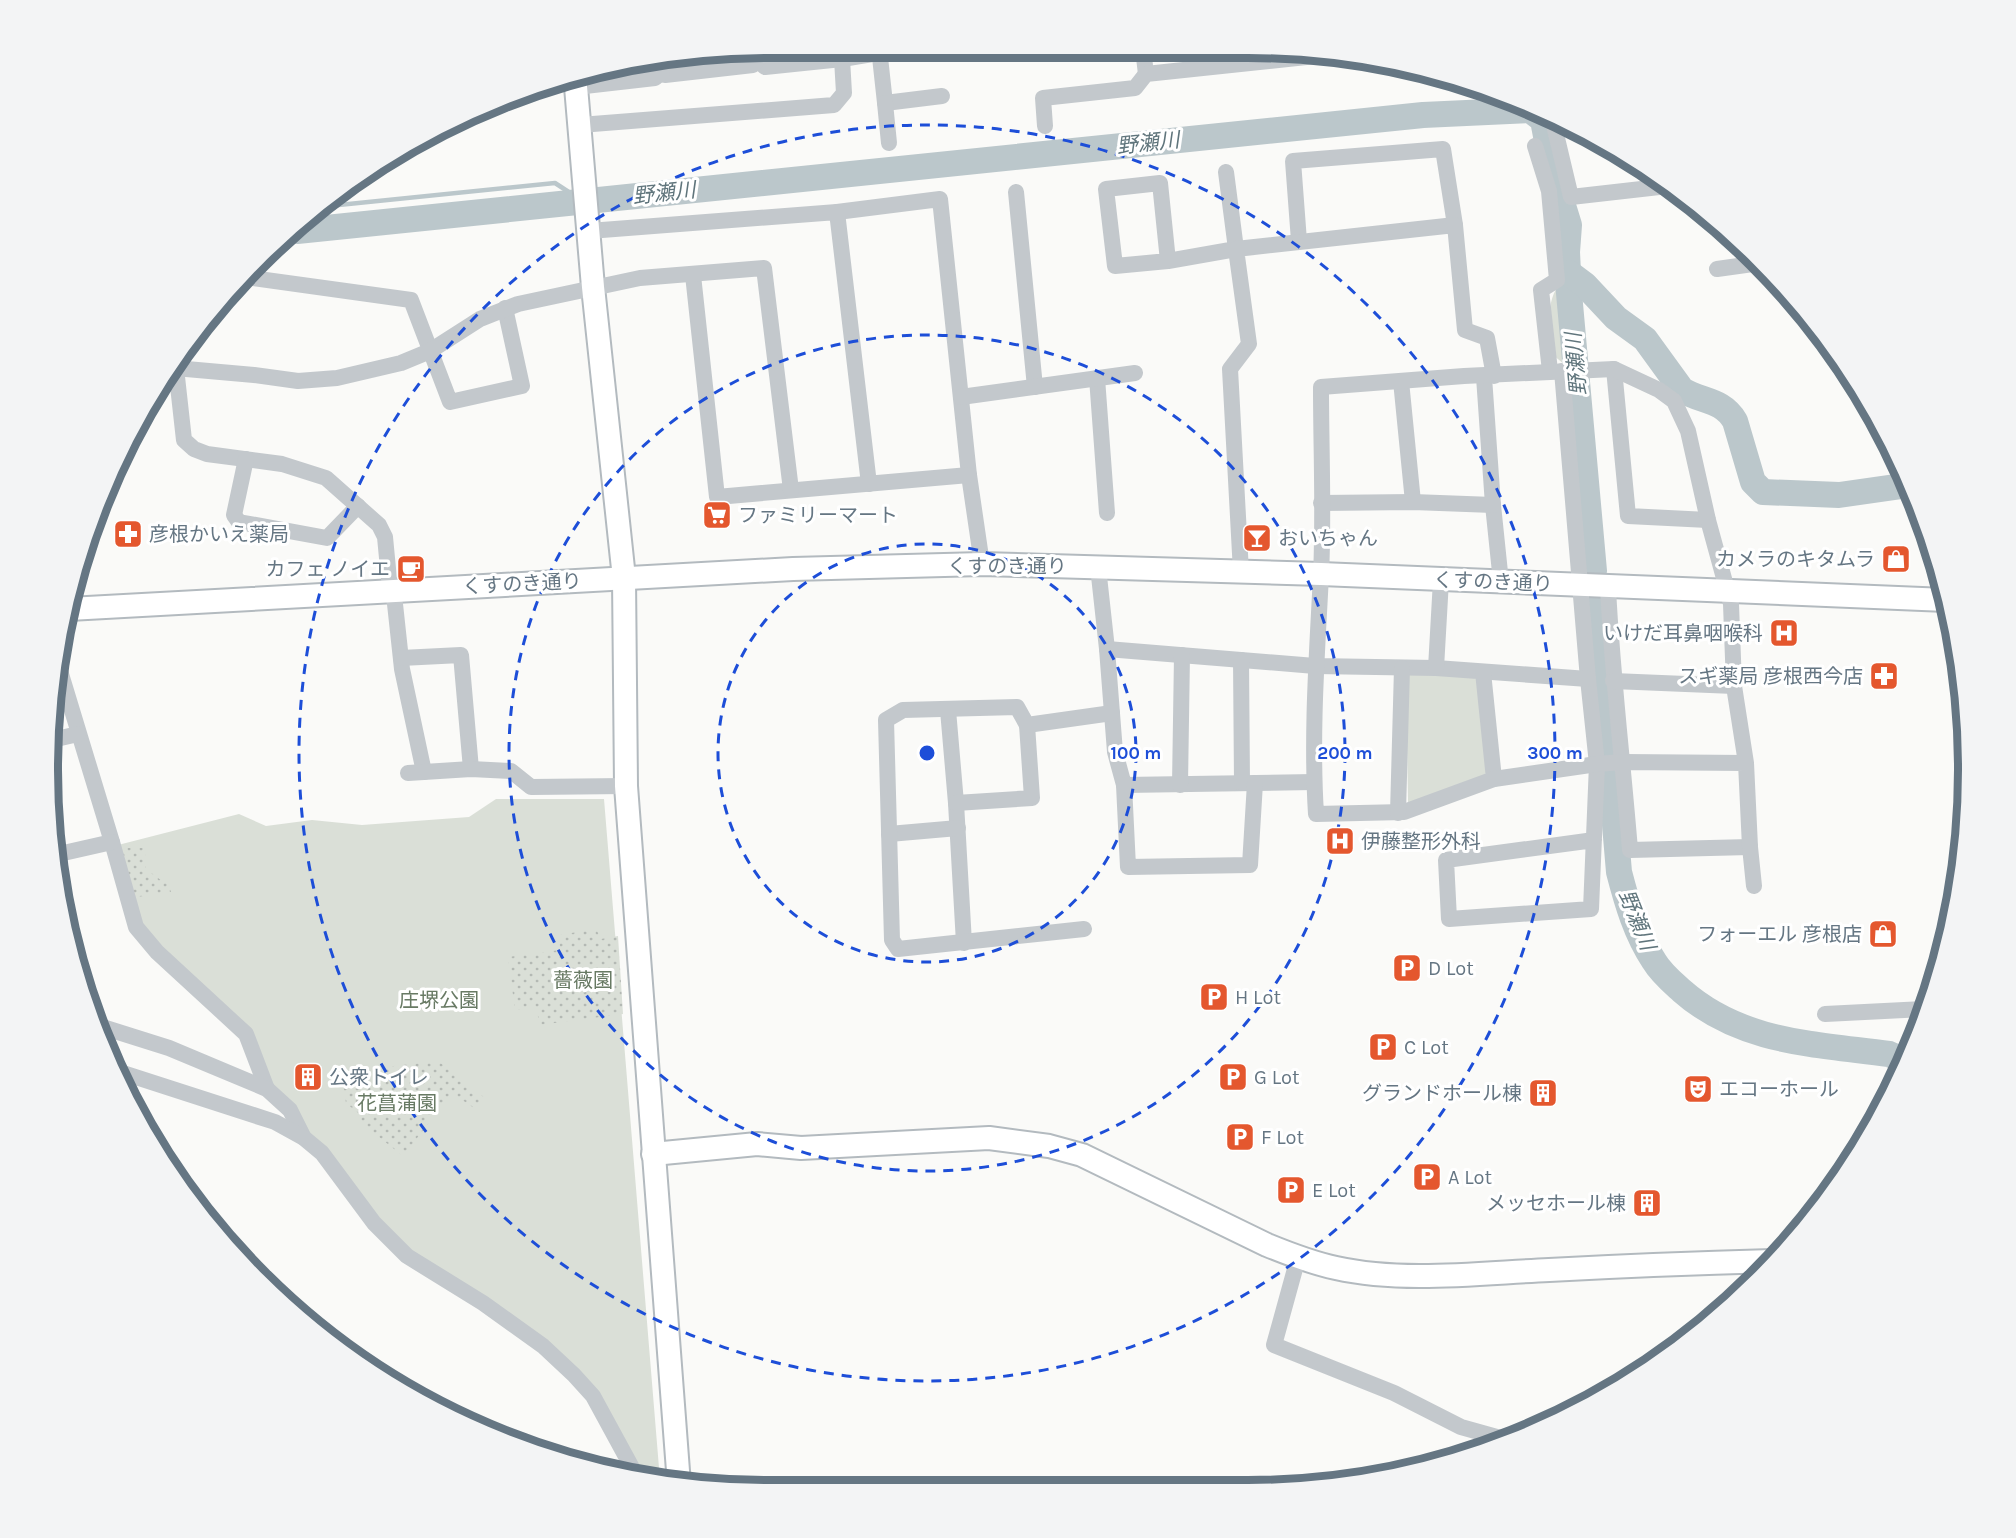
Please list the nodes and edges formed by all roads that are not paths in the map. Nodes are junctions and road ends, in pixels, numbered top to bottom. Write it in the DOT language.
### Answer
graph roads {
  1 [pos="761,58"];
  2 [pos="846,58"];
  3 [pos="880,58"];
  4 [pos="1144,58"];
  5 [pos="1258,58"];
  6 [pos="757,59"];
  7 [pos="842,59"];
  8 [pos="660,67"];
  9 [pos="1146,74"];
  10 [pos="596,80"];
  11 [pos="576,86"];
  12 [pos="942,96"];
  13 [pos="885,103"];
  14 [pos="579,125"];
  15 [pos="1045,126"];
  16 [pos="1555,129"];
  17 [pos="889,143"];
  18 [pos="1535,146"];
  19 [pos="1226,172"];
  20 [pos="1646,181"];
  21 [pos="1016,192"];
  22 [pos="837,212"];
  23 [pos="588,225"];
  24 [pos="1455,225"];
  25 [pos="1299,241"];
  26 [pos="1236,249"];
  27 [pos="1168,261"];
  28 [pos="1746,265"];
  29 [pos="1717,268"];
  30 [pos="693,275"];
  31 [pos="256,279"];
  32 [pos="593,287"];
  33 [pos="505,308"];
  34 [pos="430,351"];
  35 [pos="182,369"];
  36 [pos="1614,369"];
  37 [pos="1566,370"];
  38 [pos="1134,373"];
  39 [pos="177,376"];
  40 [pos="1489,376"];
  41 [pos="1098,378"];
  42 [pos="1401,381"];
  43 [pos="1035,387"];
  44 [pos="961,397"];
  45 [pos="246,459"];
  46 [pos="969,475"];
  47 [pos="869,484"];
  48 [pos="791,490"];
  49 [pos="1413,502"];
  50 [pos="1321,503"];
  51 [pos="1493,505"];
  52 [pos="358,506"];
  53 [pos="1107,513"];
  54 [pos="1708,520"];
  55 [pos="982,564"];
  56 [pos="1098,567"];
  57 [pos="1241,572"];
  58 [pos="1321,574"];
  59 [pos="624,578"];
  60 [pos="1441,580"];
  61 [pos="1501,582"];
  62 [pos="1580,586"];
  63 [pos="1608,587"];
  64 [pos="392,591"];
  65 [pos="1727,591"];
  66 [pos="1937,600"];
  67 [pos="77,609"];
  68 [pos="1107,650"];
  69 [pos="1182,656"];
  70 [pos="401,658"];
  71 [pos="1241,660"];
  72 [pos="1315,666"];
  73 [pos="1402,668"];
  74 [pos="1436,668"];
  75 [pos="1483,672"];
  76 [pos="1588,679"];
  77 [pos="1613,681"];
  78 [pos="64,685"];
  79 [pos="1734,686"];
  80 [pos="948,710"];
  81 [pos="1112,713"];
  82 [pos="1027,725"];
  83 [pos="78,734"];
  84 [pos="59,738"];
  85 [pos="1610,763"];
  86 [pos="1746,764"];
  87 [pos="471,769"];
  88 [pos="1494,779"];
  89 [pos="1314,782"];
  90 [pos="1248,783"];
  91 [pos="1124,785"];
  92 [pos="1180,785"];
  93 [pos="626,786"];
  94 [pos="956,803"];
  95 [pos="1398,813"];
  96 [pos="958,828"];
  97 [pos="889,834"];
  98 [pos="1594,840"];
  99 [pos="112,842"];
  100 [pos="1750,847"];
  101 [pos="64,853"];
  102 [pos="1754,886"];
  103 [pos="1084,929"];
  104 [pos="964,943"];
  105 [pos="1916,1009"];
  106 [pos="1825,1014"];
  107 [pos="107,1026"];
  108 [pos="128,1075"];
  109 [pos="267,1089"];
  110 [pos="304,1138"];
  111 [pos="653,1154"];
  112 [pos="1299,1258"];
  113 [pos="1758,1262"];
  114 [pos="1492,1435"];
  115 [pos="631,1466"];
  116 [pos="678,1473"];
  1 -- 7 [label="street"];
  2 -- 7 [label="street"];
  3 -- 13 [label="street"];
  4 -- 9 [label="street"];
  5 -- 9 [label="street"];
  6 -- 8 [label="street"];
  7 -- 14 [label="street"];
  8 -- 10 [label="street"];
  9 -- 15 [label="street"];
  11 -- 14 [label="street"];
  12 -- 13 [label="street"];
  13 -- 17 [label="street"];
  14 -- 23 [label="street"];
  16 -- 20 [label="street"];
  18 -- 37 [label="street"];
  19 -- 26 [label="street"];
  21 -- 43 [label="street"];
  22 -- 23 [label="street"];
  22 -- 44 [label="street"];
  22 -- 47 [label="street"];
  23 -- 32 [label="street"];
  24 -- 25 [label="street"];
  24 -- 25 [label="street"];
  24 -- 40 [label="street"];
  25 -- 26 [label="street"];
  26 -- 27 [label="street"];
  26 -- 57 [label="street"];
  27 -- 27 [label="street"];
  28 -- 29 [label="street"];
  30 -- 32 [label="street"];
  30 -- 48 [label="street"];
  30 -- 48 [label="street"];
  31 -- 34 [label="street"];
  32 -- 33 [label="street"];
  32 -- 59 [label="street"];
  33 -- 34 [label="street"];
  33 -- 34 [label="street"];
  34 -- 35 [label="street"];
  36 -- 37 [label="street"];
  36 -- 54 [label="street"];
  36 -- 54 [label="street"];
  37 -- 40 [label="street"];
  37 -- 62 [label="street"];
  38 -- 41 [label="street"];
  39 -- 45 [label="street"];
  40 -- 42 [label="street"];
  40 -- 51 [label="street"];
  41 -- 43 [label="street"];
  41 -- 53 [label="street"];
  42 -- 49 [label="street"];
  42 -- 50 [label="street"];
  43 -- 44 [label="street"];
  44 -- 46 [label="street"];
  45 -- 52 [label="street"];
  45 -- 52 [label="street"];
  46 -- 47 [label="street"];
  46 -- 55 [label="street"];
  47 -- 48 [label="street"];
  49 -- 50 [label="street"];
  49 -- 51 [label="street"];
  50 -- 58 [label="street"];
  51 -- 61 [label="street"];
  52 -- 64 [label="street"];
  54 -- 65 [label="street"];
  55 -- 56 [label="street, くすのき通り"];
  55 -- 59 [label="street, くすのき通り"];
  56 -- 57 [label="street, くすのき通り"];
  56 -- 68 [label="street"];
  57 -- 58 [label="street, くすのき通り"];
  58 -- 60 [label="street, くすのき通り"];
  58 -- 72 [label="street"];
  59 -- 64 [label="street, くすのき通り"];
  59 -- 93 [label="street"];
  60 -- 61 [label="street, くすのき通り"];
  60 -- 74 [label="street"];
  61 -- 62 [label="street, くすのき通り"];
  62 -- 63 [label="street, くすのき通り"];
  62 -- 76 [label="street"];
  63 -- 65 [label="street, くすのき通り"];
  63 -- 77 [label="street"];
  64 -- 67 [label="street, くすのき通り"];
  64 -- 70 [label="street"];
  65 -- 66 [label="street, くすのき通り"];
  65 -- 79 [label="street"];
  68 -- 69 [label="street"];
  68 -- 81 [label="street"];
  69 -- 71 [label="street"];
  69 -- 92 [label="street"];
  70 -- 87 [label="street"];
  70 -- 87 [label="street"];
  71 -- 72 [label="street"];
  71 -- 90 [label="street"];
  72 -- 73 [label="street"];
  72 -- 89 [label="street"];
  73 -- 74 [label="street"];
  73 -- 95 [label="street"];
  74 -- 75 [label="street"];
  75 -- 76 [label="street"];
  75 -- 88 [label="street"];
  76 -- 85 [label="street"];
  77 -- 79 [label="street"];
  77 -- 85 [label="street"];
  78 -- 83 [label="street"];
  79 -- 86 [label="street"];
  80 -- 82 [label="street"];
  80 -- 94 [label="street"];
  80 -- 97 [label="street"];
  81 -- 82 [label="street"];
  81 -- 91 [label="street"];
  82 -- 94 [label="street"];
  83 -- 84 [label="street"];
  83 -- 99 [label="street"];
  85 -- 86 [label="street"];
  85 -- 88 [label="street"];
  85 -- 98 [label="street"];
  85 -- 100 [label="street"];
  86 -- 100 [label="street"];
  87 -- 93 [label="street"];
  88 -- 95 [label="street"];
  89 -- 90 [label="street"];
  89 -- 95 [label="street"];
  90 -- 91 [label="street"];
  90 -- 92 [label="street"];
  91 -- 92 [label="street"];
  93 -- 111 [label="street"];
  94 -- 96 [label="street"];
  96 -- 97 [label="street"];
  96 -- 104 [label="street"];
  97 -- 104 [label="street"];
  98 -- 98 [label="street"];
  99 -- 101 [label="street"];
  99 -- 109 [label="street"];
  100 -- 102 [label="street"];
  103 -- 104 [label="street"];
  105 -- 106 [label="street"];
  107 -- 109 [label="street"];
  108 -- 110 [label="street"];
  109 -- 110 [label="street"];
  110 -- 115 [label="street"];
  111 -- 112 [label="street"];
  111 -- 116 [label="street"];
  112 -- 113 [label="street"];
  112 -- 114 [label="street"];
}
